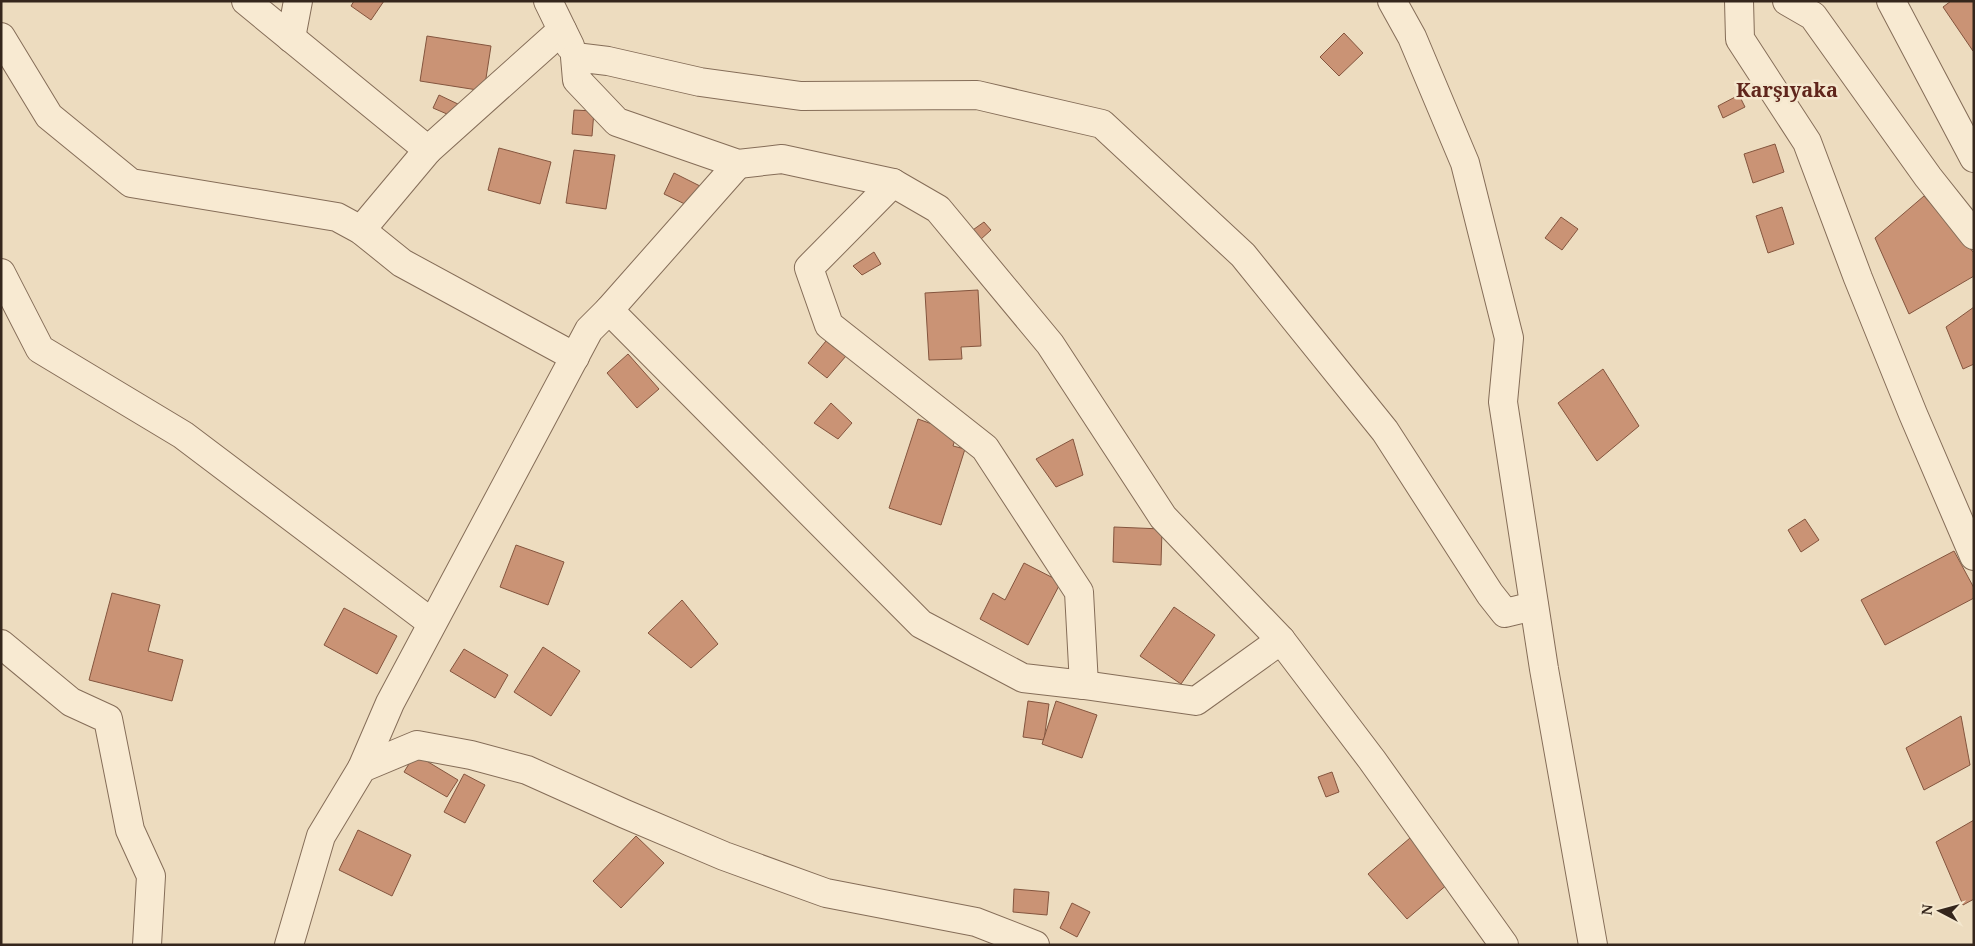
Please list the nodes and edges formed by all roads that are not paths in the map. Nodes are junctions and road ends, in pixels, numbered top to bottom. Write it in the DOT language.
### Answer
graph roads {
  1 [pos="246,1"];
  2 [pos="298,1"];
  3 [pos="548,1"];
  4 [pos="1392,1"];
  5 [pos="1739,1"];
  6 [pos="1787,1"];
  7 [pos="1891,1"];
  8 [pos="562,30"];
  9 [pos="1,37"];
  10 [pos="291,38"];
  11 [pos="575,57"];
  12 [pos="428,150"];
  13 [pos="1974,158"];
  14 [pos="738,164"];
  15 [pos="893,183"];
  16 [pos="361,230"];
  17 [pos="1974,235"];
  18 [pos="1,273"];
  19 [pos="609,310"];
  20 [pos="575,357"];
  21 [pos="1974,556"];
  22 [pos="1534,606"];
  23 [pos="432,623"];
  24 [pos="1281,640"];
  25 [pos="1,644"];
  26 [pos="1084,685"];
  27 [pos="362,768"];
  28 [pos="147,945"];
  29 [pos="289,945"];
  30 [pos="1035,945"];
  31 [pos="1504,945"];
  32 [pos="1593,945"];
  1 -- 10 [label="street"];
  2 -- 10 [label="street"];
  3 -- 8 [label="street"];
  4 -- 22 [label="street"];
  5 -- 21 [label="street"];
  6 -- 17 [label="street"];
  7 -- 13 [label="street"];
  8 -- 11 [label="street"];
  8 -- 12 [label="street"];
  9 -- 16 [label="street"];
  10 -- 12 [label="street"];
  11 -- 14 [label="street"];
  11 -- 22 [label="street"];
  12 -- 16 [label="street"];
  14 -- 15 [label="street"];
  14 -- 19 [label="street"];
  15 -- 24 [label="street"];
  15 -- 26 [label="street"];
  16 -- 20 [label="street"];
  18 -- 23 [label="street"];
  19 -- 20 [label="street"];
  19 -- 26 [label="street"];
  20 -- 23 [label="street"];
  22 -- 32 [label="street"];
  23 -- 27 [label="street"];
  24 -- 26 [label="street"];
  24 -- 31 [label="street"];
  25 -- 28 [label="street"];
  27 -- 29 [label="street"];
  27 -- 30 [label="street"];
}
